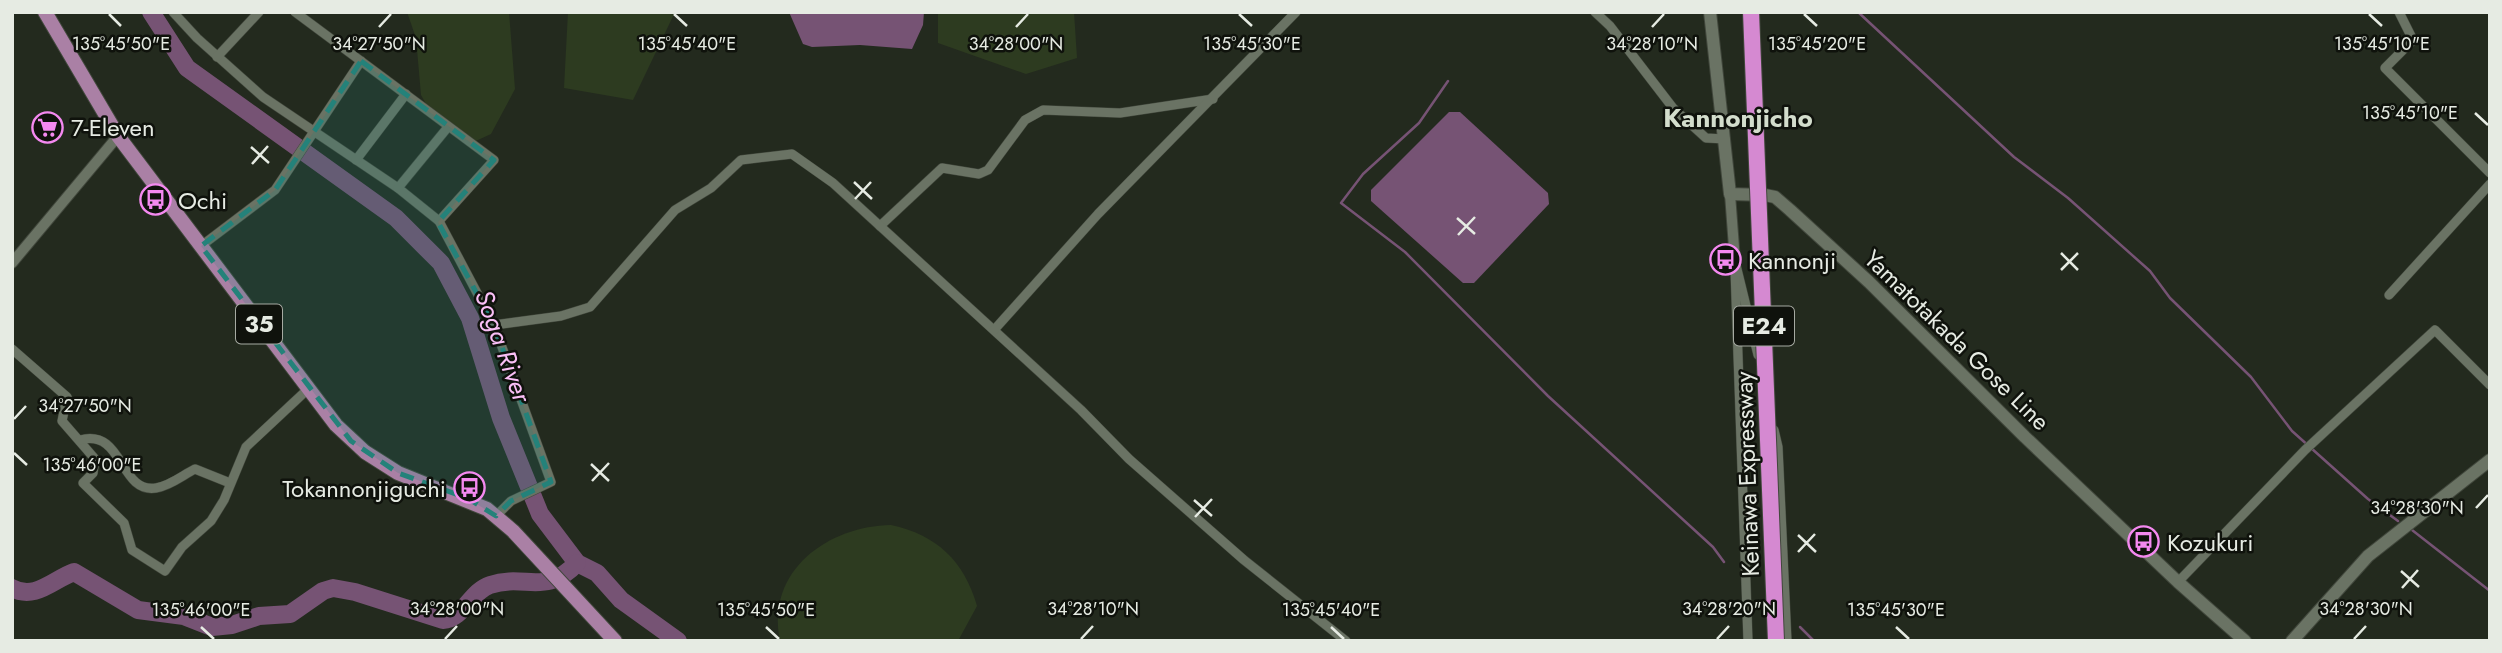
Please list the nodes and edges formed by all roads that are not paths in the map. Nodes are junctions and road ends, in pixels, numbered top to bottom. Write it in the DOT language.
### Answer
graph roads {
  1 [pos="45,12"];
  2 [pos="173,12"];
  3 [pos="259,12"];
  4 [pos="295,12"];
  5 [pos="1296,12"];
  6 [pos="1595,12"];
  7 [pos="1710,12"];
  8 [pos="1751,12"];
  9 [pos="2399,12"];
  10 [pos="217,57"];
  11 [pos="360,61"];
  12 [pos="406,94"];
  13 [pos="1213,99"];
  14 [pos="448,127"];
  15 [pos="313,134"];
  16 [pos="118,136"];
  17 [pos="1725,139"];
  18 [pos="356,160"];
  19 [pos="2490,173"];
  20 [pos="2490,184"];
  21 [pos="398,188"];
  22 [pos="1730,194"];
  23 [pos="439,222"];
  24 [pos="880,226"];
  25 [pos="201,246"];
  26 [pos="1735,261"];
  27 [pos="12,262"];
  28 [pos="2389,295"];
  29 [pos="494,325"];
  30 [pos="995,330"];
  31 [pos="12,349"];
  32 [pos="2490,385"];
  33 [pos="307,389"];
  34 [pos="80,440"];
  35 [pos="2490,460"];
  36 [pos="230,483"];
  37 [pos="496,516"];
  38 [pos="2178,582"];
  39 [pos="615,641"];
  40 [pos="1346,641"];
  41 [pos="1748,641"];
  42 [pos="1776,641"];
  43 [pos="1787,641"];
  44 [pos="2245,641"];
  45 [pos="2292,641"];
  1 -- 16 [label="main road, 35"];
  2 -- 10 [label="street"];
  3 -- 10 [label="street"];
  4 -- 11 [label="street"];
  5 -- 13 [label="street"];
  6 -- 17 [label="street"];
  7 -- 17 [label="main road"];
  8 -- 42 [label="highway, Keinawa Expressway / E24, bridge"];
  9 -- 19 [label="street"];
  10 -- 15 [label="street"];
  11 -- 12 [label="street"];
  11 -- 15 [label="street"];
  12 -- 14 [label="street"];
  12 -- 18 [label="street"];
  13 -- 24 [label="street"];
  13 -- 30 [label="street"];
  14 -- 21 [label="street"];
  14 -- 23 [label="street"];
  15 -- 18 [label="street"];
  15 -- 25 [label="street"];
  16 -- 25 [label="main road, 35"];
  16 -- 27 [label="street"];
  17 -- 22 [label="main road"];
  18 -- 21 [label="street"];
  20 -- 28 [label="street"];
  21 -- 23 [label="street"];
  22 -- 26 [label="street"];
  22 -- 38 [label="main road, Yamatotakada Gose Line"];
  23 -- 29 [label="street"];
  24 -- 29 [label="street"];
  24 -- 30 [label="street"];
  25 -- 33 [label="main road, 35"];
  26 -- 41 [label="street"];
  26 -- 43 [label="street"];
  29 -- 37 [label="street"];
  30 -- 40 [label="street"];
  31 -- 34 [label="street"];
  32 -- 38 [label="street"];
  33 -- 36 [label="street"];
  33 -- 37 [label="main road, 35"];
  34 -- 36 [label="street"];
  34 -- 36 [label="street"];
  35 -- 45 [label="main road"];
  37 -- 39 [label="main road, 35"];
  38 -- 44 [label="main road, Yamatotakada Gose Line"];
}
